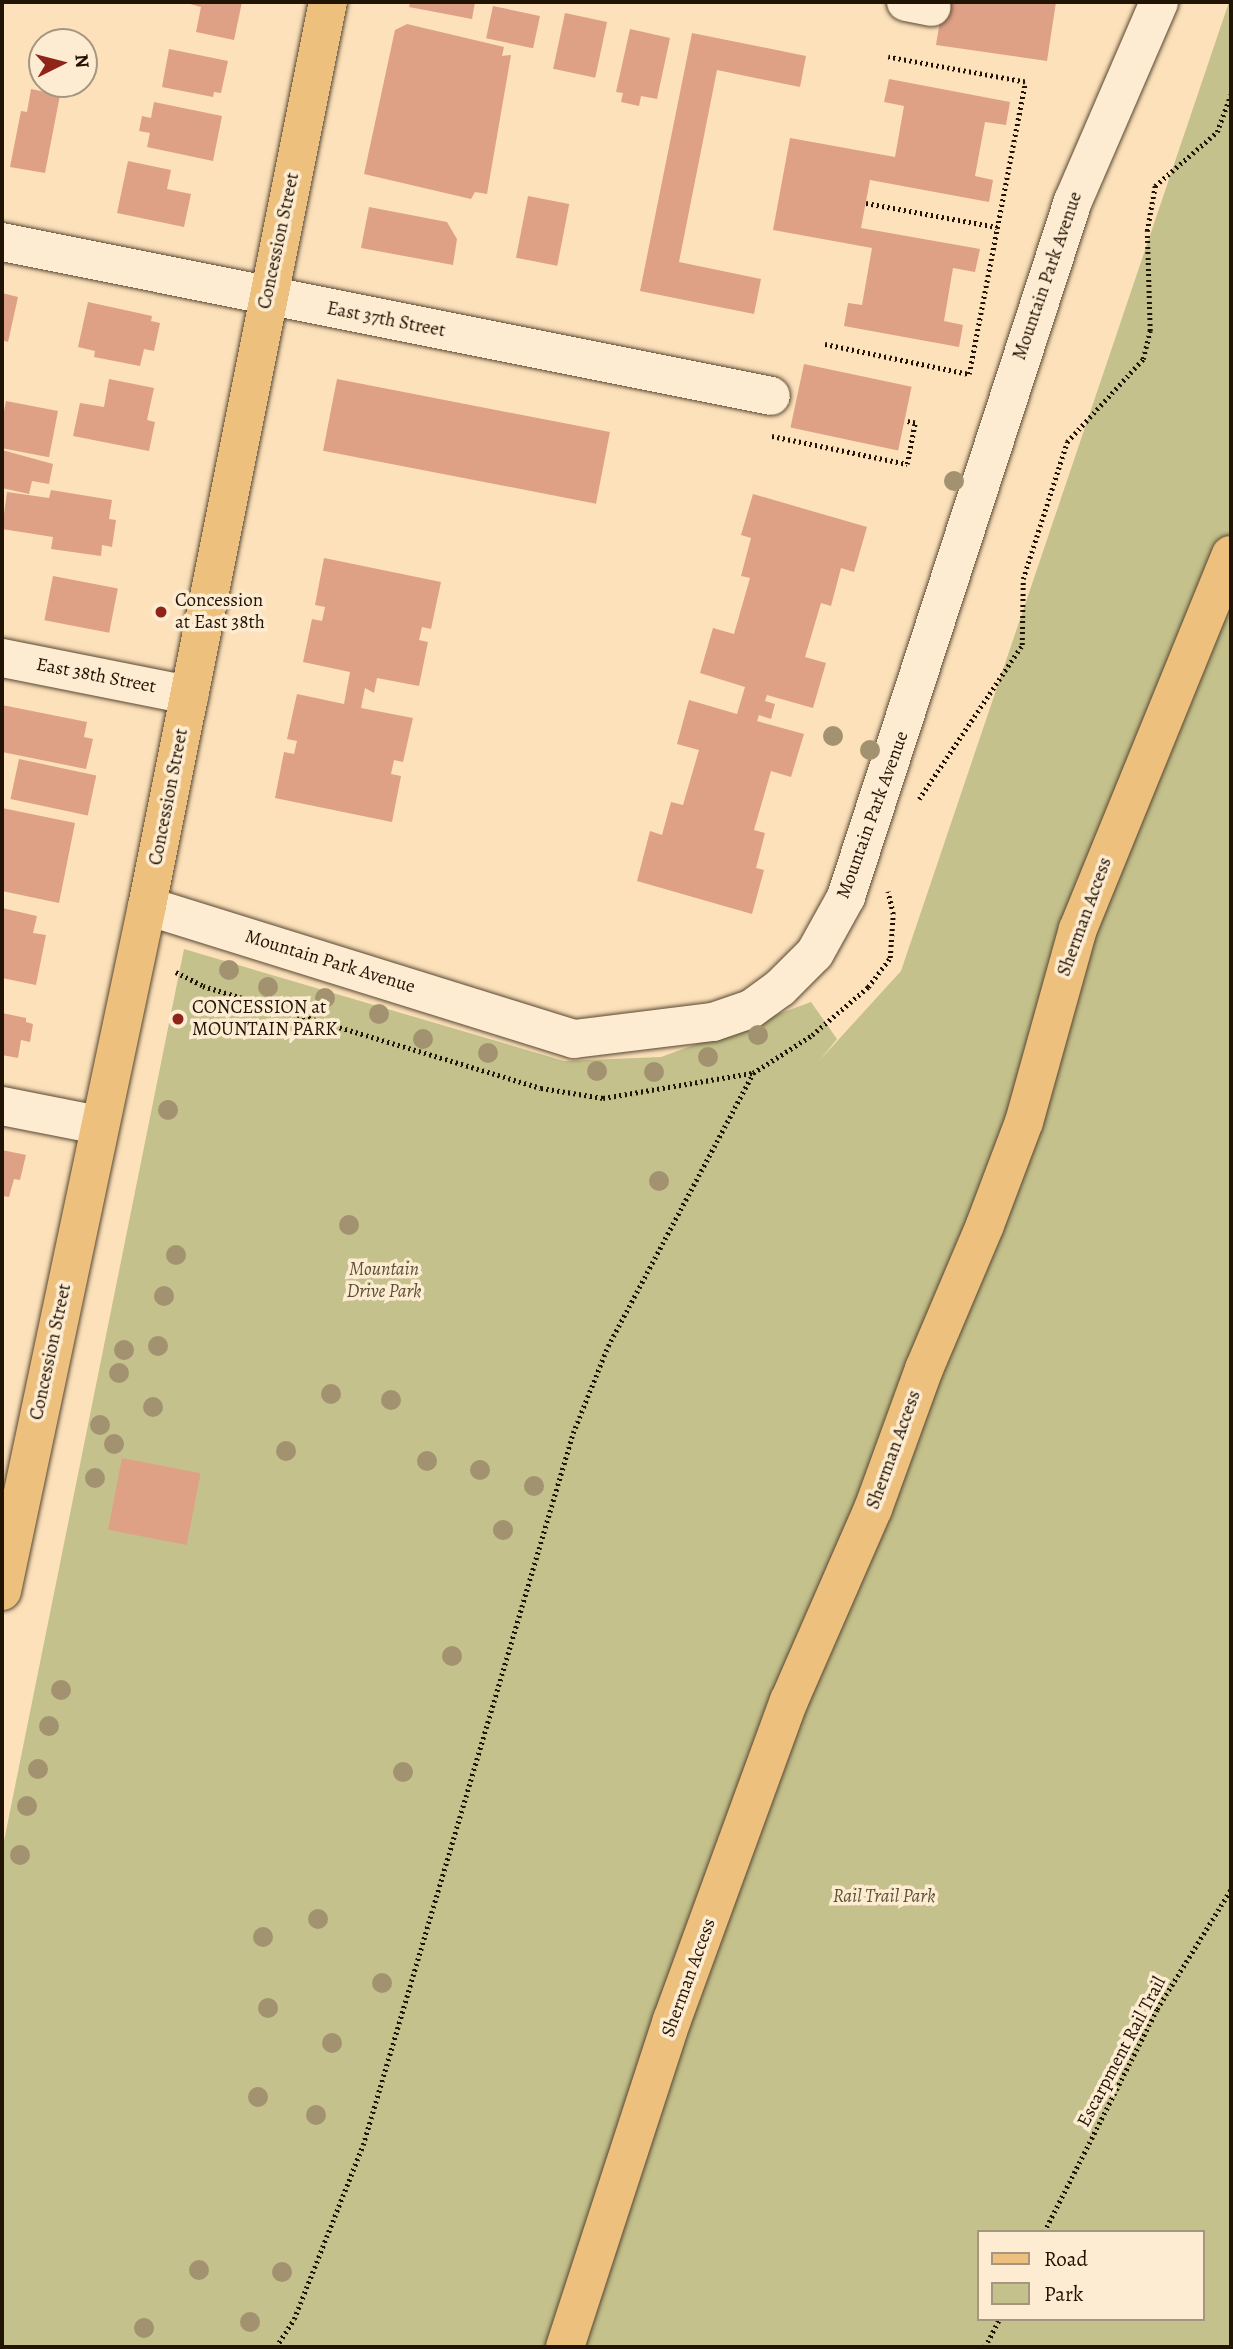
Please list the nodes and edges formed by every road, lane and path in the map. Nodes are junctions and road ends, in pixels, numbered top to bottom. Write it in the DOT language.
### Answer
graph roads {
  1 [pos="328,2"];
  2 [pos="1159,2"];
  3 [pos="888,57"];
  4 [pos="1231,94"];
  5 [pos="866,203"];
  6 [pos="997,227"];
  7 [pos="2,242"];
  8 [pos="267,296"];
  9 [pos="825,344"];
  10 [pos="771,396"];
  11 [pos="905,421"];
  12 [pos="772,436"];
  13 [pos="1231,555"];
  14 [pos="2,658"];
  15 [pos="190,695"];
  16 [pos="914,806"];
  17 [pos="886,879"];
  18 [pos="147,906"];
  19 [pos="176,972"];
  20 [pos="753,1073"];
  21 [pos="2,1106"];
  22 [pos="99,1125"];
  23 [pos="4,1570"];
  24 [pos="1231,1889"];
  25 [pos="1045,2230"];
  26 [pos="998,2321"];
  27 [pos="276,2347"];
  28 [pos="565,2347"];
  29 [pos="985,2347"];
  1 -- 8 [label="main road, Concession Street"];
  2 -- 18 [label="street, Mountain Park Avenue"];
  3 -- 6 [label="path"];
  4 -- 16 [label="path"];
  5 -- 6 [label="path"];
  6 -- 9 [label="path"];
  7 -- 8 [label="street, East 37th Street"];
  8 -- 10 [label="street, East 37th Street"];
  8 -- 15 [label="main road, Concession Street"];
  11 -- 12 [label="path"];
  13 -- 28 [label="main road, Sherman Access"];
  14 -- 15 [label="street, East 38th Street"];
  15 -- 18 [label="main road, Concession Street"];
  17 -- 20 [label="path"];
  18 -- 22 [label="main road, Concession Street"];
  19 -- 20 [label="path"];
  20 -- 27 [label="path"];
  21 -- 22 [label="street"];
  22 -- 23 [label="main road, Concession Street"];
  24 -- 25 [label="path, Escarpment Rail Trail"];
  26 -- 29 [label="path"];
}
